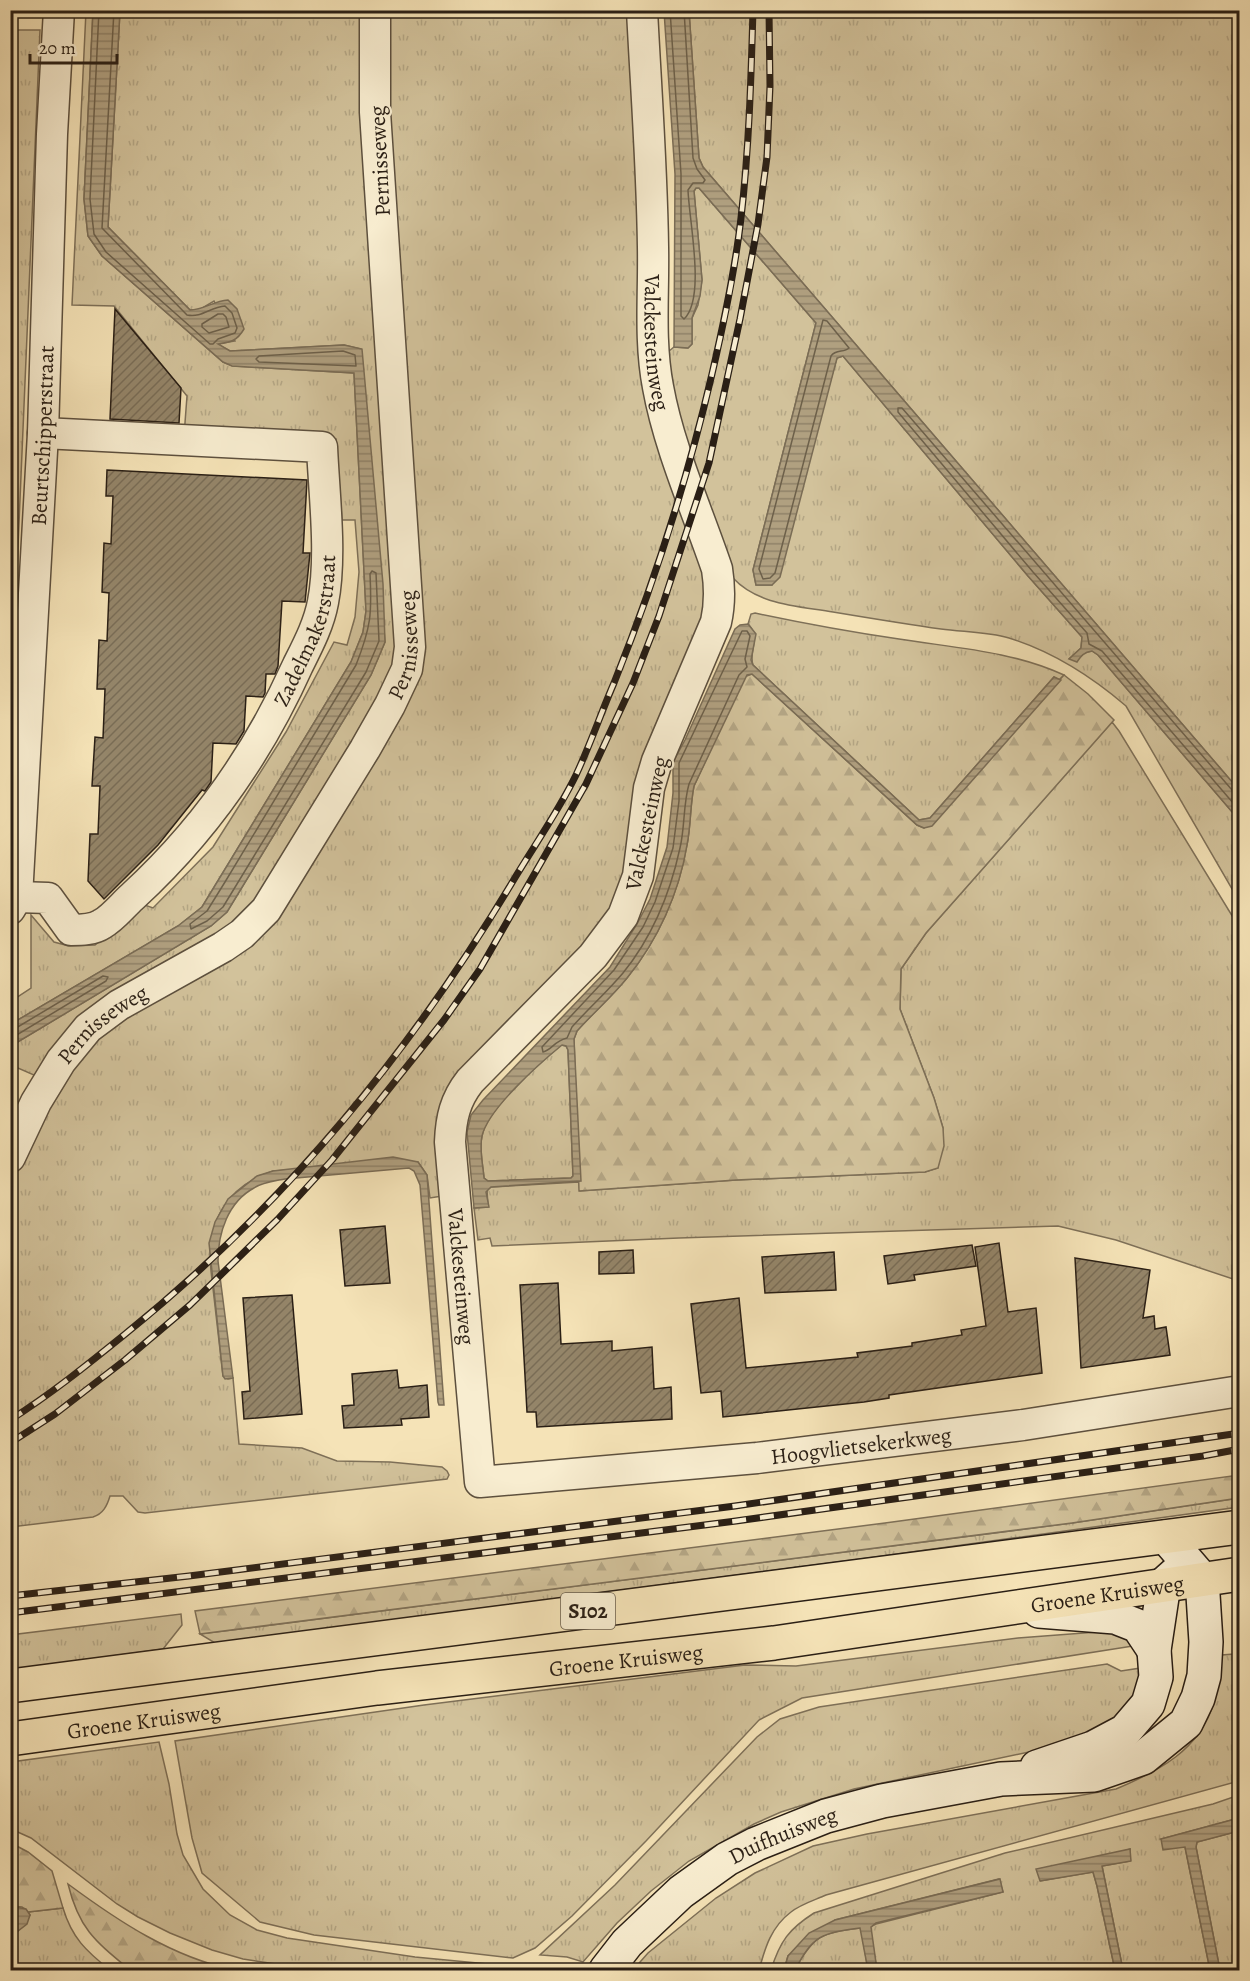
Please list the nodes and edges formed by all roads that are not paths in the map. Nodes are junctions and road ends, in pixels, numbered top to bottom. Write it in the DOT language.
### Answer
graph roads {
  1 [pos="59,10"];
  2 [pos="375,10"];
  3 [pos="642,10"];
  4 [pos="43,433"];
  5 [pos="14,903"];
  6 [pos="10,1157"];
  7 [pos="1239,1391"];
  8 [pos="480,1482"];
  9 [pos="1230,1529"];
  10 [pos="1166,1537"];
  11 [pos="1239,1574"];
  12 [pos="1184,1576"];
  13 [pos="1007,1610"];
  14 [pos="1154,1650"];
  15 [pos="10,1686"];
  16 [pos="10,1739"];
  17 [pos="1001,1779"];
  18 [pos="606,1971"];
  1 -- 4 [label="street, Beurtschipperstraat"];
  2 -- 6 [label="street, Pernisseweg"];
  3 -- 8 [label="street, Valckesteinweg"];
  4 -- 5 [label="street, Beurtschipperstraat"];
  4 -- 5 [label="street, Zadelmakerstraat"];
  7 -- 8 [label="street, Hoogvlietsekerkweg"];
  9 -- 10 [label="main road, Groene Kruisweg / S102"];
  9 -- 12 [label="main road"];
  10 -- 12 [label="main road"];
  10 -- 15 [label="main road, Groene Kruisweg / S102"];
  11 -- 12 [label="main road, Groene Kruisweg / S102"];
  12 -- 13 [label="main road, Groene Kruisweg / S102"];
  12 -- 14 [label="main road, Duifhuisweg"];
  12 -- 17 [label="main road, Duifhuisweg"];
  13 -- 14 [label="main road"];
  13 -- 16 [label="main road, Groene Kruisweg / S102"];
  14 -- 17 [label="main road, Duifhuisweg"];
  17 -- 18 [label="main road, Duifhuisweg"];
}
